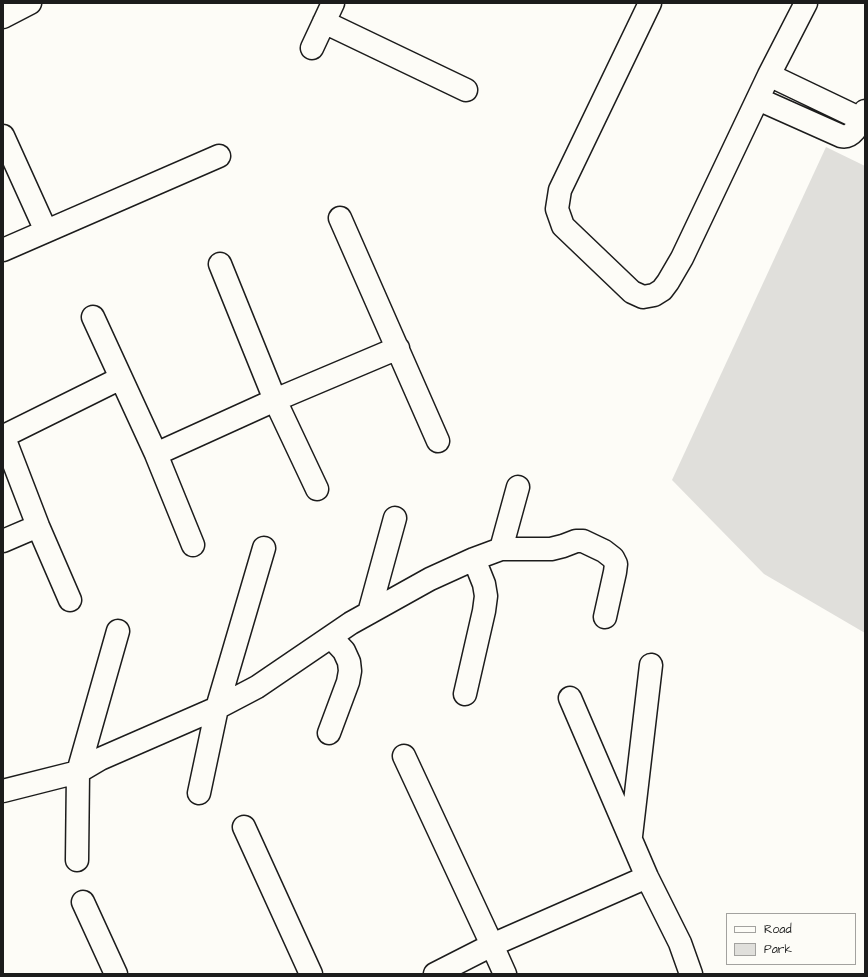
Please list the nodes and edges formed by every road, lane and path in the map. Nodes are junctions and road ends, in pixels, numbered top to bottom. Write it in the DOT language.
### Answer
graph roads {
  1 [pos="30,3"];
  2 [pos="650,3"];
  3 [pos="806,3"];
  4 [pos="329,12"];
  5 [pos="3,17"];
  6 [pos="312,48"];
  7 [pos="769,75"];
  8 [pos="466,90"];
  9 [pos="758,99"];
  10 [pos="863,115"];
  11 [pos="3,136"];
  12 [pos="220,156"];
  13 [pos="340,218"];
  14 [pos="46,231"];
  15 [pos="3,250"];
  16 [pos="220,264"];
  17 [pos="92,317"];
  18 [pos="398,348"];
  19 [pos="121,378"];
  20 [pos="275,400"];
  21 [pos="3,435"];
  22 [pos="438,441"];
  23 [pos="156,454"];
  24 [pos="518,487"];
  25 [pos="317,489"];
  26 [pos="395,518"];
  27 [pos="38,526"];
  28 [pos="3,540"];
  29 [pos="193,545"];
  30 [pos="264,548"];
  31 [pos="501,549"];
  32 [pos="474,559"];
  33 [pos="70,600"];
  34 [pos="369,613"];
  35 [pos="605,617"];
  36 [pos="118,631"];
  37 [pos="331,637"];
  38 [pos="651,665"];
  39 [pos="465,694"];
  40 [pos="570,698"];
  41 [pos="217,708"];
  42 [pos="329,733"];
  43 [pos="404,756"];
  44 [pos="78,772"];
  45 [pos="3,791"];
  46 [pos="199,793"];
  47 [pos="244,827"];
  48 [pos="631,837"];
  49 [pos="77,860"];
  50 [pos="648,877"];
  51 [pos="83,902"];
  52 [pos="492,946"];
  53 [pos="116,974"];
  54 [pos="311,974"];
  55 [pos="435,974"];
  56 [pos="505,974"];
  57 [pos="691,974"];
  1 -- 5 [label="street"];
  2 -- 9 [label="street"];
  3 -- 7 [label="street"];
  4 -- 6 [label="street"];
  4 -- 8 [label="street"];
  7 -- 9 [label="street"];
  7 -- 10 [label="street"];
  9 -- 10 [label="street"];
  11 -- 14 [label="street"];
  12 -- 14 [label="street"];
  13 -- 18 [label="street"];
  14 -- 15 [label="street"];
  16 -- 20 [label="street"];
  17 -- 19 [label="street"];
  18 -- 20 [label="street"];
  18 -- 22 [label="street"];
  19 -- 21 [label="street"];
  19 -- 23 [label="street"];
  20 -- 23 [label="street"];
  20 -- 25 [label="street"];
  21 -- 27 [label="street"];
  23 -- 29 [label="street"];
  24 -- 31 [label="street"];
  26 -- 34 [label="street"];
  27 -- 28 [label="street"];
  27 -- 33 [label="street"];
  30 -- 41 [label="street"];
  31 -- 32 [label="street"];
  31 -- 35 [label="street"];
  32 -- 34 [label="street"];
  32 -- 39 [label="street"];
  34 -- 37 [label="street"];
  36 -- 44 [label="street"];
  37 -- 41 [label="street"];
  37 -- 42 [label="street"];
  38 -- 48 [label="street"];
  40 -- 48 [label="street"];
  41 -- 44 [label="street"];
  41 -- 46 [label="street"];
  43 -- 52 [label="street"];
  44 -- 45 [label="street"];
  44 -- 49 [label="street"];
  47 -- 54 [label="street"];
  48 -- 50 [label="street"];
  50 -- 52 [label="street"];
  50 -- 57 [label="street"];
  51 -- 53 [label="street"];
  52 -- 55 [label="street"];
  52 -- 56 [label="street"];
}
